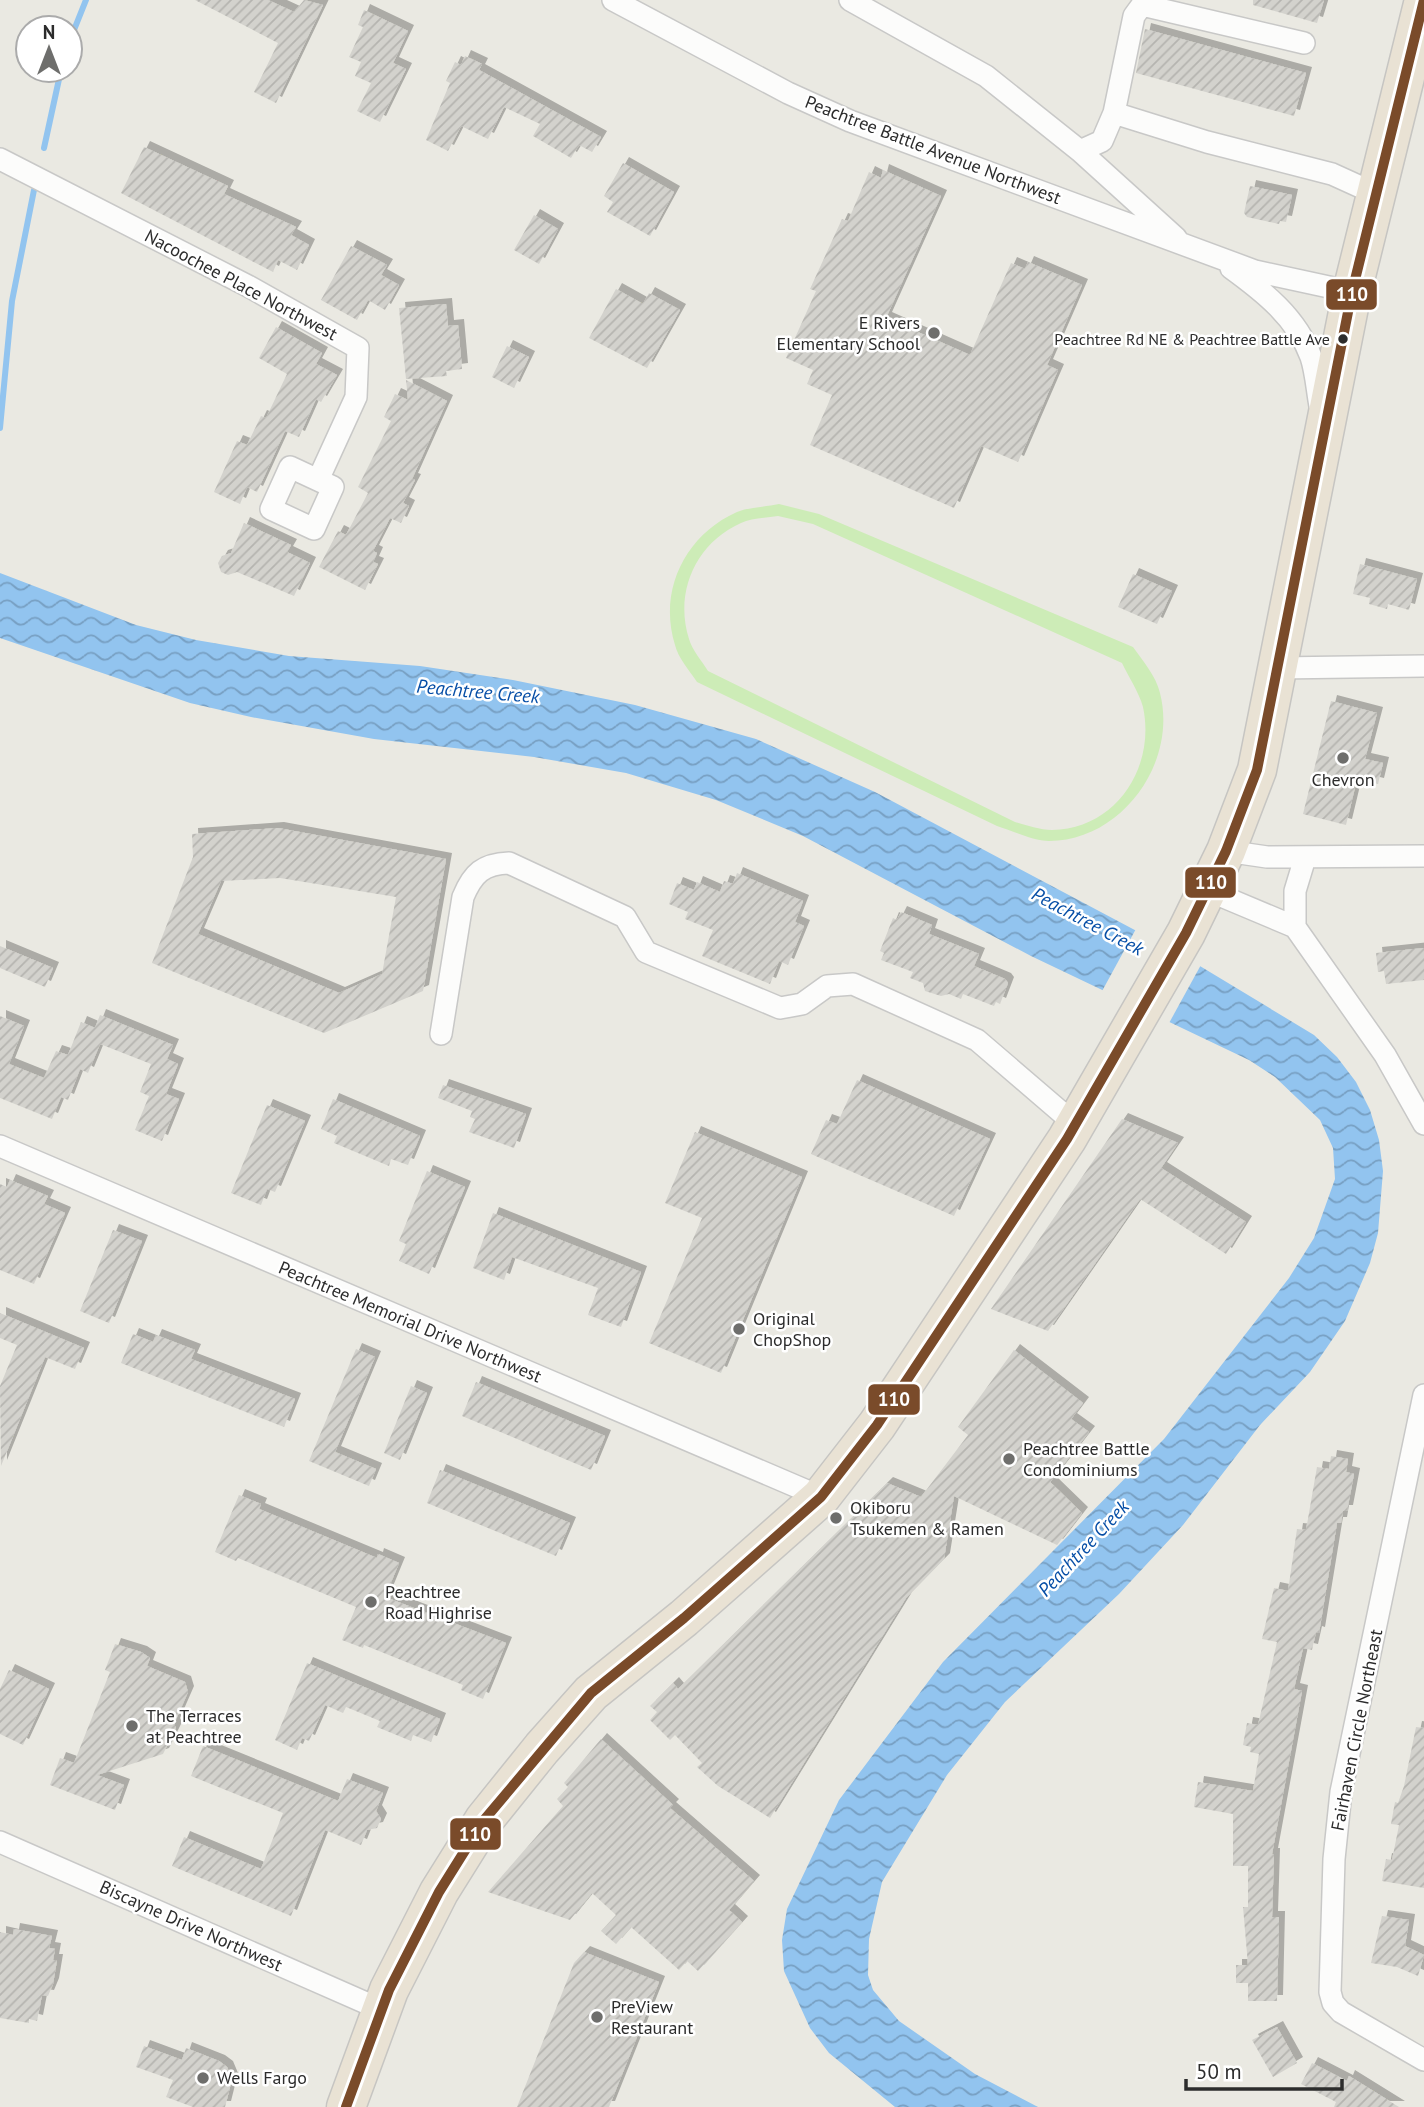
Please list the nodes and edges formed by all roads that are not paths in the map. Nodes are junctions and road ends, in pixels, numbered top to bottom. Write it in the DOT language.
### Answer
graph roads {
  1 [pos="613,0"];
  2 [pos="850,0"];
  3 [pos="1424,0"];
  4 [pos="1304,43"];
  5 [pos="1114,113"];
  6 [pos="1080,151"];
  7 [pos="0,159"];
  8 [pos="1376,194"];
  9 [pos="1186,246"];
  10 [pos="1216,257"];
  11 [pos="1352,292"];
  12 [pos="1325,429"];
  13 [pos="318,480"];
  14 [pos="1424,666"];
  15 [pos="1277,668"];
  16 [pos="1226,851"];
  17 [pos="1424,856"];
  18 [pos="1305,858"];
  19 [pos="1207,890"];
  20 [pos="1295,927"];
  21 [pos="441,1034"];
  22 [pos="1086,1109"];
  23 [pos="1424,1124"];
  24 [pos="0,1146"];
  25 [pos="1424,1395"];
  26 [pos="821,1497"];
  27 [pos="0,1842"];
  28 [pos="382,2010"];
  29 [pos="1424,2060"];
  30 [pos="346,2107"];
  1 -- 9 [label="street, Peachtree Battle Avenue Northwest"];
  2 -- 6 [label="street, Peachtree Battle Avenue Northwest"];
  3 -- 8 [label="highway"];
  4 -- 5 [label="street"];
  5 -- 6 [label="street"];
  5 -- 8 [label="street"];
  6 -- 9 [label="street, Peachtree Battle Avenue Northwest"];
  7 -- 13 [label="street, Nacoochee Place Northwest"];
  8 -- 11 [label="highway"];
  9 -- 10 [label="street, Peachtree Battle Avenue Northwest"];
  10 -- 11 [label="street, Peachtree Battle Avenue Northwest"];
  10 -- 12 [label="street, Peachtree Battle Avenue Northwest"];
  11 -- 12 [label="highway"];
  12 -- 15 [label="highway"];
  14 -- 15 [label="street"];
  15 -- 16 [label="highway"];
  16 -- 18 [label="street"];
  16 -- 19 [label="highway"];
  17 -- 18 [label="street"];
  18 -- 20 [label="street"];
  19 -- 20 [label="street"];
  19 -- 22 [label="highway"];
  20 -- 23 [label="street"];
  21 -- 22 [label="street"];
  22 -- 26 [label="highway"];
  24 -- 26 [label="street, Peachtree Memorial Drive Northwest"];
  25 -- 29 [label="street, Fairhaven Circle Northeast"];
  26 -- 28 [label="highway"];
  27 -- 28 [label="street, Biscayne Drive Northwest"];
  28 -- 30 [label="highway"];
}
